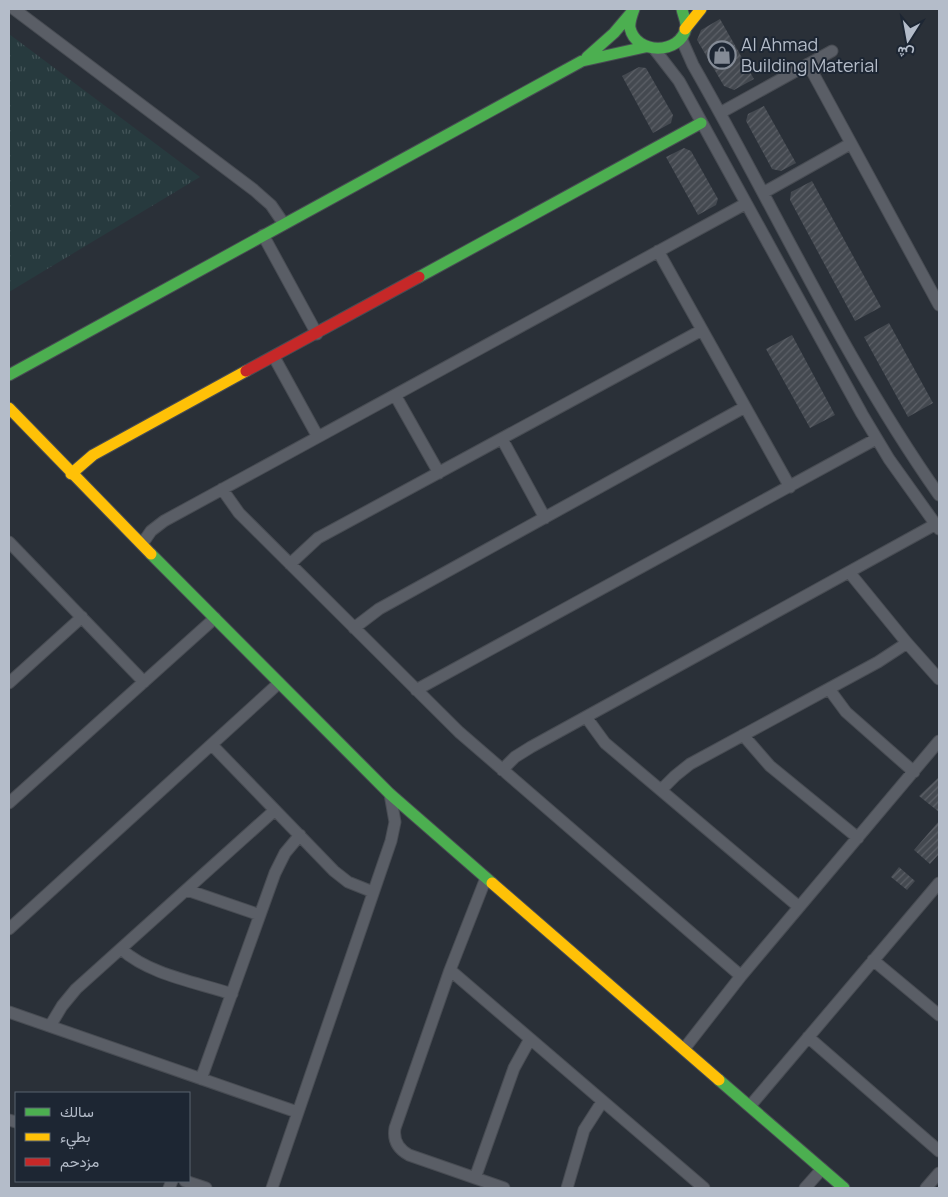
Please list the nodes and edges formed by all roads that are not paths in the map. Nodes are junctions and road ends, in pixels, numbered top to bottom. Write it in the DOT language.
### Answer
graph roads {
  1 [pos="14,9"];
  2 [pos="682,9"];
  3 [pos="701,9"];
  4 [pos="632,11"];
  5 [pos="683,33"];
  6 [pos="650,49"];
  7 [pos="832,51"];
  8 [pos="582,62"];
  9 [pos="808,64"];
  10 [pos="705,87"];
  11 [pos="687,96"];
  12 [pos="720,112"];
  13 [pos="701,123"];
  14 [pos="850,144"];
  15 [pos="763,193"];
  16 [pos="745,204"];
  17 [pos="284,224"];
  18 [pos="263,235"];
  19 [pos="658,251"];
  20 [pos="939,305"];
  21 [pos="702,330"];
  22 [pos="317,334"];
  23 [pos="274,357"];
  24 [pos="9,375"];
  25 [pos="395,395"];
  26 [pos="745,407"];
  27 [pos="9,408"];
  28 [pos="318,437"];
  29 [pos="502,439"];
  30 [pos="876,439"];
  31 [pos="439,473"];
  32 [pos="71,474"];
  33 [pos="790,487"];
  34 [pos="222,489"];
  35 [pos="939,495"];
  36 [pos="545,518"];
  37 [pos="938,527"];
  38 [pos="9,542"];
  39 [pos="142,544"];
  40 [pos="290,564"];
  41 [pos="849,572"];
  42 [pos="82,617"];
  43 [pos="215,618"];
  44 [pos="354,628"];
  45 [pos="906,643"];
  46 [pos="11,676"];
  47 [pos="939,679"];
  48 [pos="144,682"];
  49 [pos="280,683"];
  50 [pos="829,689"];
  51 [pos="416,690"];
  52 [pos="586,718"];
  53 [pos="743,736"];
  54 [pos="939,742"];
  55 [pos="212,744"];
  56 [pos="502,770"];
  57 [pos="914,772"];
  58 [pos="661,790"];
  59 [pos="390,794"];
  60 [pos="9,803"];
  61 [pos="276,810"];
  62 [pos="300,835"];
  63 [pos="858,838"];
  64 [pos="486,878"];
  65 [pos="937,889"];
  66 [pos="188,890"];
  67 [pos="373,892"];
  68 [pos="799,907"];
  69 [pos="260,914"];
  70 [pos="9,929"];
  71 [pos="121,949"];
  72 [pos="873,960"];
  73 [pos="450,970"];
  74 [pos="740,976"];
  75 [pos="232,994"];
  76 [pos="9,1012"];
  77 [pos="939,1015"];
  78 [pos="50,1026"];
  79 [pos="808,1037"];
  80 [pos="530,1040"];
  81 [pos="684,1049"];
  82 [pos="201,1079"];
  83 [pos="602,1102"];
  84 [pos="750,1106"];
  85 [pos="297,1112"];
  86 [pos="939,1151"];
  87 [pos="822,1168"];
  88 [pos="939,1173"];
  89 [pos="475,1178"];
  90 [pos="188,1182"];
  91 [pos="206,1188"];
  92 [pos="272,1188"];
  93 [pos="504,1188"];
  94 [pos="567,1188"];
  95 [pos="704,1188"];
  96 [pos="805,1188"];
  97 [pos="844,1188"];
  98 [pos="926,1188"];
  1 -- 17 [label="street"];
  2 -- 5 [label="street"];
  3 -- 5 [label="street"];
  4 -- 6 [label="street"];
  4 -- 8 [label="street"];
  5 -- 6 [label="street"];
  5 -- 10 [label="street"];
  6 -- 8 [label="street"];
  6 -- 11 [label="street"];
  7 -- 9 [label="street"];
  8 -- 17 [label="street"];
  9 -- 12 [label="street"];
  9 -- 14 [label="street"];
  10 -- 11 [label="street"];
  10 -- 12 [label="street"];
  11 -- 13 [label="street"];
  12 -- 15 [label="street"];
  13 -- 16 [label="street"];
  13 -- 22 [label="street"];
  14 -- 15 [label="street"];
  14 -- 20 [label="street"];
  15 -- 35 [label="street"];
  16 -- 19 [label="street"];
  16 -- 30 [label="street"];
  17 -- 18 [label="street"];
  18 -- 22 [label="street"];
  18 -- 24 [label="street"];
  19 -- 21 [label="street"];
  19 -- 25 [label="street"];
  21 -- 26 [label="street"];
  21 -- 29 [label="street"];
  22 -- 23 [label="street"];
  23 -- 28 [label="street"];
  23 -- 32 [label="street"];
  25 -- 28 [label="street"];
  25 -- 31 [label="street"];
  26 -- 33 [label="street"];
  26 -- 36 [label="street"];
  27 -- 32 [label="street"];
  28 -- 34 [label="street"];
  29 -- 31 [label="street"];
  29 -- 36 [label="street"];
  30 -- 33 [label="street"];
  30 -- 37 [label="street"];
  31 -- 40 [label="street"];
  32 -- 39 [label="street"];
  33 -- 51 [label="street"];
  34 -- 39 [label="street"];
  34 -- 40 [label="street"];
  36 -- 44 [label="street"];
  37 -- 41 [label="street"];
  38 -- 42 [label="street"];
  39 -- 43 [label="street"];
  40 -- 44 [label="street"];
  41 -- 45 [label="street"];
  41 -- 52 [label="street"];
  42 -- 46 [label="street"];
  42 -- 48 [label="street"];
  43 -- 48 [label="street"];
  43 -- 49 [label="street"];
  44 -- 51 [label="street"];
  45 -- 47 [label="street"];
  45 -- 50 [label="street"];
  48 -- 60 [label="street"];
  49 -- 55 [label="street"];
  49 -- 59 [label="street"];
  50 -- 53 [label="street"];
  50 -- 57 [label="street"];
  51 -- 56 [label="street"];
  52 -- 56 [label="street"];
  52 -- 58 [label="street"];
  53 -- 58 [label="street"];
  53 -- 63 [label="street"];
  54 -- 57 [label="street"];
  55 -- 61 [label="street"];
  55 -- 70 [label="street"];
  56 -- 74 [label="street"];
  57 -- 63 [label="street"];
  58 -- 68 [label="street"];
  59 -- 64 [label="street"];
  59 -- 67 [label="street"];
  61 -- 62 [label="street"];
  61 -- 66 [label="street"];
  62 -- 67 [label="street"];
  62 -- 69 [label="street"];
  63 -- 68 [label="street"];
  64 -- 73 [label="street"];
  64 -- 81 [label="street"];
  65 -- 72 [label="street"];
  66 -- 69 [label="street"];
  66 -- 71 [label="street"];
  67 -- 85 [label="street"];
  68 -- 74 [label="street"];
  69 -- 75 [label="street"];
  71 -- 75 [label="street"];
  71 -- 78 [label="street"];
  72 -- 77 [label="street"];
  72 -- 79 [label="street"];
  73 -- 80 [label="street"];
  73 -- 89 [label="street"];
  74 -- 81 [label="street"];
  75 -- 82 [label="street"];
  76 -- 78 [label="street"];
  78 -- 82 [label="street"];
  79 -- 84 [label="street"];
  79 -- 86 [label="street"];
  80 -- 83 [label="street"];
  80 -- 89 [label="street"];
  81 -- 84 [label="street"];
  82 -- 85 [label="street"];
  83 -- 94 [label="street"];
  83 -- 95 [label="street"];
  84 -- 87 [label="street"];
  85 -- 92 [label="street"];
  87 -- 96 [label="street"];
  87 -- 97 [label="street"];
  88 -- 98 [label="street"];
  89 -- 93 [label="street"];
  90 -- 91 [label="street"];
}
